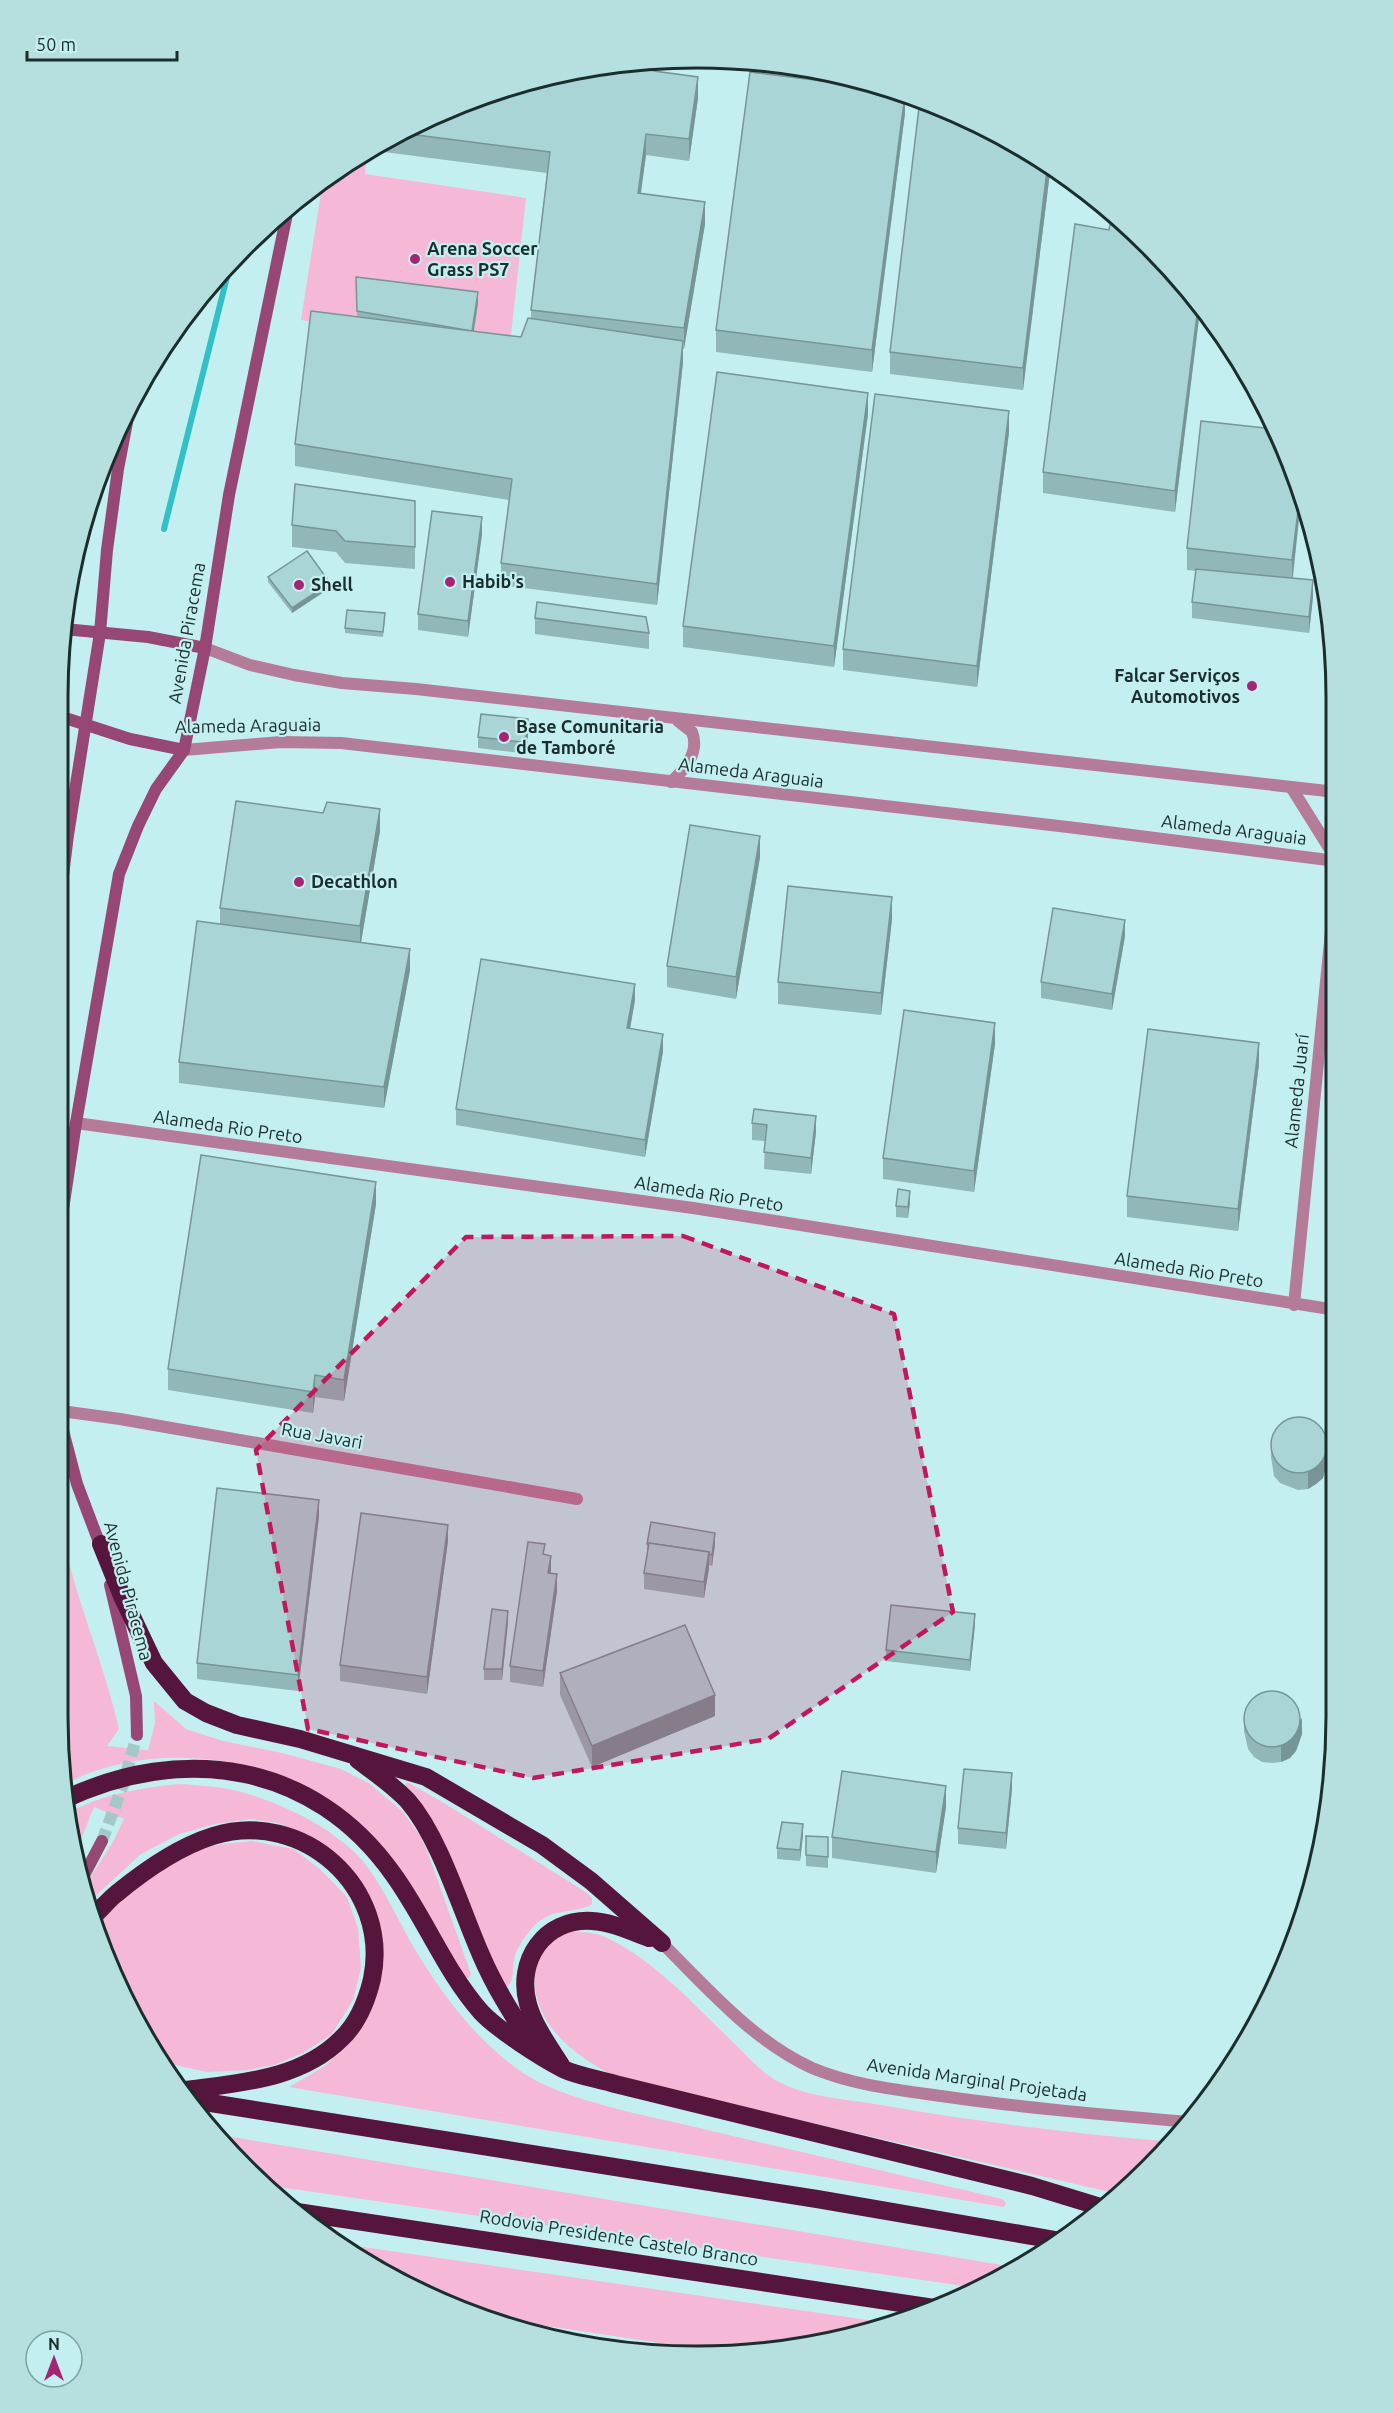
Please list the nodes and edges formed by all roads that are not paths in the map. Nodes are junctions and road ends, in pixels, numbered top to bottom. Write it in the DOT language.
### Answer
graph roads {
  1 [pos="285,221"];
  2 [pos="124,436"];
  3 [pos="72,630"];
  4 [pos="100,633"];
  5 [pos="205,648"];
  6 [pos="67,719"];
  7 [pos="676,720"];
  8 [pos="84,726"];
  9 [pos="184,750"];
  10 [pos="671,782"];
  11 [pos="1291,787"];
  12 [pos="1327,791"];
  13 [pos="67,832"];
  14 [pos="68,835"];
  15 [pos="67,843"];
  16 [pos="1327,845"];
  17 [pos="1327,859"];
  18 [pos="1327,972"];
  19 [pos="76,1123"];
  20 [pos="67,1182"];
  21 [pos="1294,1305"];
  22 [pos="1327,1309"];
  23 [pos="67,1412"];
  24 [pos="67,1446"];
  25 [pos="577,1499"];
  26 [pos="101,1544"];
  27 [pos="137,1735"];
  28 [pos="348,1753"];
  29 [pos="73,1795"];
  30 [pos="102,1840"];
  31 [pos="87,1870"];
  32 [pos="99,1911"];
  33 [pos="662,1943"];
  34 [pos="536,2051"];
  35 [pos="563,2069"];
  36 [pos="191,2089"];
  37 [pos="200,2101"];
  38 [pos="1178,2121"];
  39 [pos="1093,2205"];
  40 [pos="312,2213"];
  41 [pos="1047,2239"];
  42 [pos="917,2305"];
  1 -- 5 [label="main road, Avenida Piracema"];
  2 -- 4 [label="main road"];
  3 -- 4 [label="main road"];
  4 -- 5 [label="main road"];
  4 -- 8 [label="main road"];
  5 -- 7 [label="street"];
  5 -- 9 [label="main road, Avenida Piracema"];
  6 -- 8 [label="main road, Alameda Araguaia"];
  7 -- 10 [label="street"];
  7 -- 11 [label="street"];
  8 -- 9 [label="main road, Alameda Araguaia"];
  8 -- 14 [label="main road"];
  9 -- 10 [label="street, Alameda Araguaia"];
  9 -- 19 [label="main road, Avenida Piracema"];
  10 -- 17 [label="street, Alameda Araguaia"];
  11 -- 12 [label="street"];
  11 -- 16 [label="street"];
  13 -- 14 [label="main road"];
  14 -- 15 [label="main road"];
  18 -- 21 [label="street, Alameda Juarí"];
  19 -- 20 [label="main road, Avenida Piracema"];
  19 -- 21 [label="street, Alameda Rio Preto"];
  21 -- 22 [label="street, Alameda Rio Preto"];
  23 -- 25 [label="street, Rua Javari"];
  24 -- 26 [label="main road, Avenida Piracema"];
  26 -- 27 [label="main road, Avenida Piracema"];
  26 -- 28 [label="highway"];
  28 -- 33 [label="highway"];
  28 -- 34 [label="highway"];
  29 -- 34 [label="highway"];
  30 -- 31 [label="main road"];
  32 -- 36 [label="highway"];
  33 -- 35 [label="highway"];
  33 -- 38 [label="street, Avenida Marginal Projetada"];
  34 -- 35 [label="highway"];
  35 -- 39 [label="highway"];
  37 -- 41 [label="highway"];
  40 -- 42 [label="highway, Rodovia Presidente Castelo Branco"];
}
